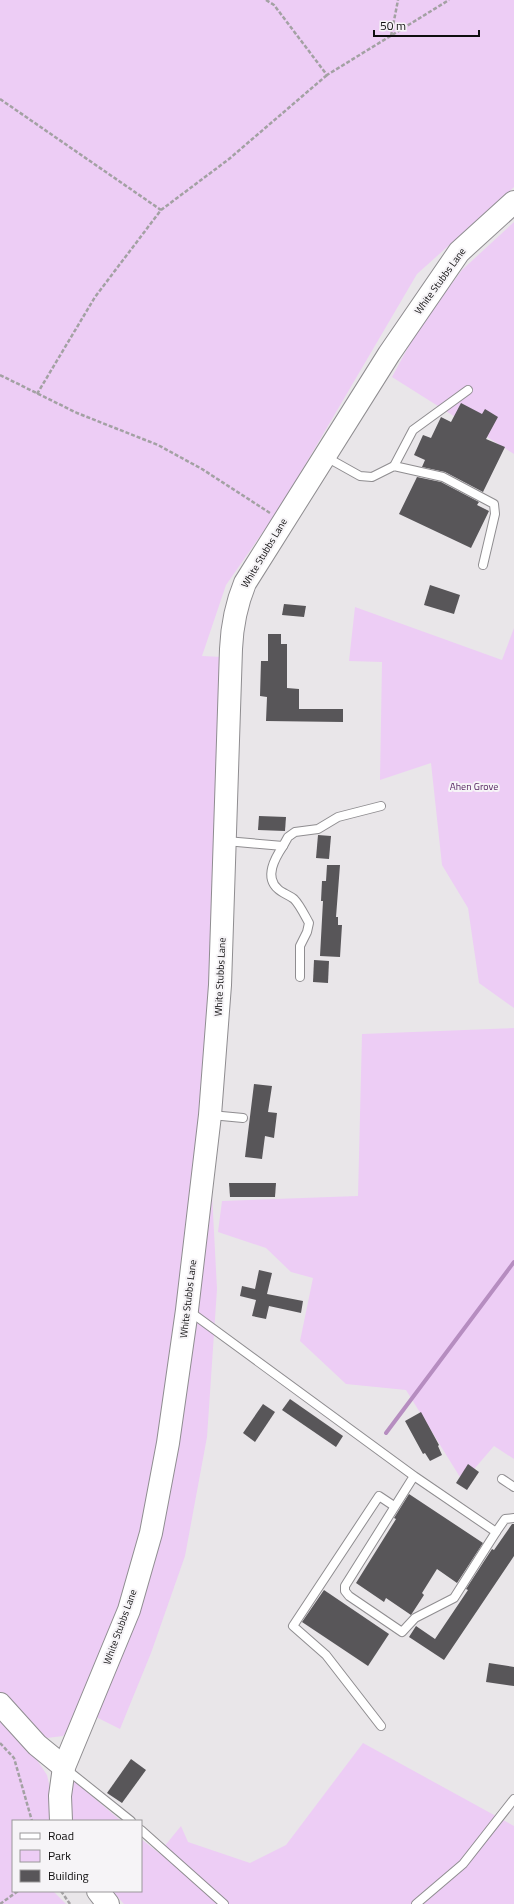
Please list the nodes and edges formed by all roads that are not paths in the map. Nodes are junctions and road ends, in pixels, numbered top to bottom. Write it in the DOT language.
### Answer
graph roads {
  1 [pos="514,202"];
  2 [pos="468,390"];
  3 [pos="326,457"];
  4 [pos="394,466"];
  5 [pos="483,565"];
  6 [pos="381,806"];
  7 [pos="226,841"];
  8 [pos="283,846"];
  9 [pos="300,977"];
  10 [pos="210,1115"];
  11 [pos="243,1118"];
  12 [pos="187,1310"];
  13 [pos="414,1476"];
  14 [pos="502,1479"];
  15 [pos="514,1487"];
  16 [pos="394,1506"];
  17 [pos="514,1518"];
  18 [pos="496,1532"];
  19 [pos="0,1704"];
  20 [pos="381,1726"];
  21 [pos="64,1767"];
  22 [pos="514,1799"];
  23 [pos="61,1820"];
  24 [pos="130,1820"];
  25 [pos="142,1831"];
  26 [pos="99,1892"];
  27 [pos="108,1904"];
  28 [pos="224,1904"];
  29 [pos="416,1904"];
  1 -- 3 [label="street, White Stubbs Lane"];
  2 -- 4 [label="lane"];
  3 -- 4 [label="lane"];
  3 -- 7 [label="street, White Stubbs Lane"];
  4 -- 5 [label="lane"];
  6 -- 8 [label="lane"];
  7 -- 8 [label="lane"];
  7 -- 10 [label="street, White Stubbs Lane"];
  8 -- 9 [label="lane"];
  10 -- 11 [label="lane"];
  10 -- 12 [label="street, White Stubbs Lane"];
  12 -- 13 [label="lane"];
  12 -- 21 [label="street, White Stubbs Lane"];
  13 -- 16 [label="lane"];
  13 -- 18 [label="lane"];
  14 -- 15 [label="lane"];
  16 -- 18 [label="lane"];
  16 -- 20 [label="lane"];
  17 -- 18 [label="lane"];
  19 -- 21 [label="street"];
  21 -- 23 [label="street, White Stubbs Lane"];
  21 -- 24 [label="lane"];
  22 -- 29 [label="lane"];
  25 -- 28 [label="lane"];
  26 -- 27 [label="street"];
}
